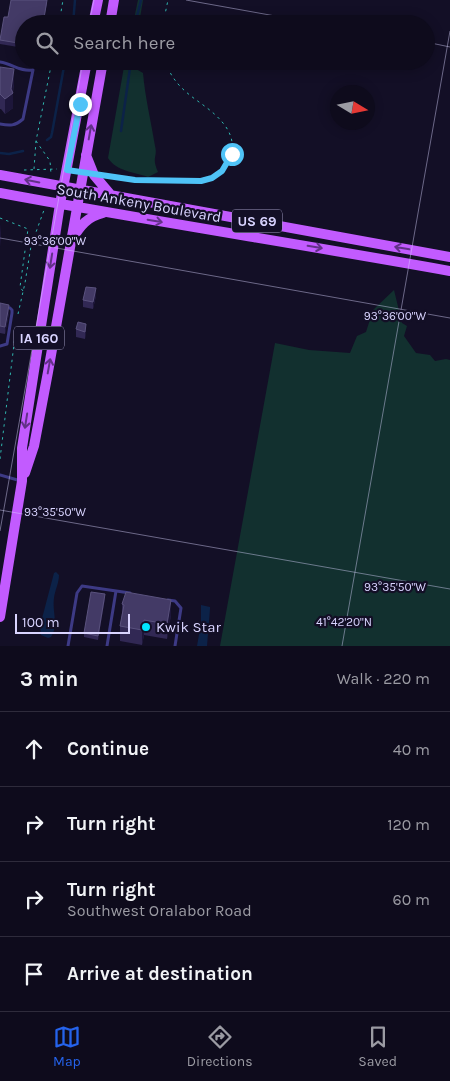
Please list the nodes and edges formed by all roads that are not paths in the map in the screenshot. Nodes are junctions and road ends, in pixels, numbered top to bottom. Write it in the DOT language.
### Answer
graph roads {
  1 [pos="98,0"];
  2 [pos="114,0"];
  3 [pos="96,15"];
  4 [pos="112,15"];
  5 [pos="0,62"];
  6 [pos="15,68"];
  7 [pos="20,70"];
  8 [pos="33,70"];
  9 [pos="33,70"];
  10 [pos="85,70"];
  11 [pos="101,70"];
  12 [pos="0,124"];
  13 [pos="86,155"];
  14 [pos="0,175"];
  15 [pos="0,193"];
  16 [pos="110,194"];
  17 [pos="62,195"];
  18 [pos="78,198"];
  19 [pos="107,212"];
  20 [pos="69,245"];
  21 [pos="450,257"];
  22 [pos="450,271"];
  23 [pos="0,306"];
  24 [pos="0,346"];
  25 [pos="0,475"];
  26 [pos="22,481"];
  27 [pos="116,591"];
  28 [pos="133,594"];
  29 [pos="159,598"];
  30 [pos="0,617"];
  31 [pos="68,646"];
  32 [pos="107,646"];
  33 [pos="176,646"];
  1 -- 3 [label="main road"];
  2 -- 4 [label="main road"];
  5 -- 6 [label="lane"];
  7 -- 8 [label="lane"];
  9 -- 12 [label="lane"];
  10 -- 17 [label="main road, IA 160"];
  13 -- 11 [label="main road, IA 160, one-way"];
  13 -- 16 [label="main road"];
  13 -- 18 [label="main road, IA 160"];
  17 -- 14 [label="main road, South Ankeny Boulevard / US 69, one-way"];
  15 -- 17 [label="main road, South Ankeny Boulevard / US 69"];
  16 -- 18 [label="main road, South Ankeny Boulevard / US 69"];
  21 -- 16 [label="main road, South Ankeny Boulevard / US 69, one-way"];
  17 -- 18 [label="main road, South Ankeny Boulevard / US 69"];
  17 -- 18 [label="main road, South Ankeny Boulevard / US 69"];
  17 -- 26 [label="main road, IA 160, one-way"];
  18 -- 19 [label="main road, South Ankeny Boulevard / US 69"];
  18 -- 20 [label="main road, IA 160"];
  19 -- 20 [label="main road"];
  19 -- 22 [label="main road, South Ankeny Boulevard / US 69, one-way"];
  26 -- 20 [label="main road, IA 160, one-way"];
  23 -- 24 [label="lane"];
  25 -- 26 [label="lane"];
  26 -- 30 [label="main road, IA 160"];
  27 -- 28 [label="lane"];
  27 -- 31 [label="lane"];
  27 -- 32 [label="lane"];
  29 -- 33 [label="lane"];
}
